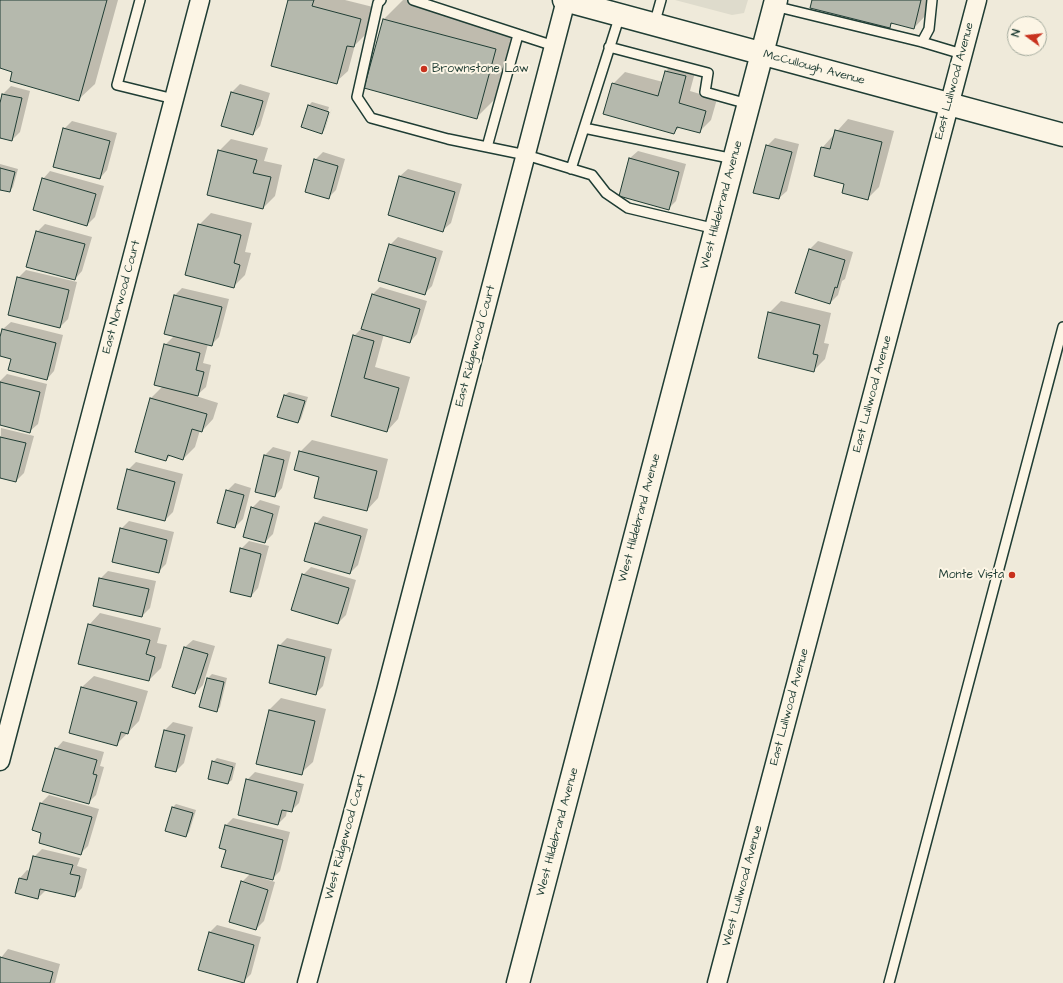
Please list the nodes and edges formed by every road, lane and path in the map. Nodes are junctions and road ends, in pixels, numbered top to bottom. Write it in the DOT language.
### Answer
graph roads {
  1 [pos="140,0"];
  2 [pos="200,0"];
  3 [pos="381,0"];
  4 [pos="413,0"];
  5 [pos="565,0"];
  6 [pos="661,0"];
  7 [pos="932,0"];
  8 [pos="977,0"];
  9 [pos="775,3"];
  10 [pos="620,15"];
  11 [pos="654,25"];
  12 [pos="518,35"];
  13 [pos="922,42"];
  14 [pos="554,46"];
  15 [pos="609,47"];
  16 [pos="761,53"];
  17 [pos="962,54"];
  18 [pos="174,99"];
  19 [pos="748,104"];
  20 [pos="949,105"];
  21 [pos="584,128"];
  22 [pos="1063,135"];
  23 [pos="487,147"];
  24 [pos="526,155"];
  25 [pos="734,159"];
  26 [pos="571,169"];
  27 [pos="716,229"];
  28 [pos="1063,327"];
  29 [pos="386,692"];
  30 [pos="0,762"];
  31 [pos="769,788"];
  32 [pos="307,983"];
  33 [pos="518,983"];
  34 [pos="717,983"];
  35 [pos="889,983"];
  1 -- 18 [label="lane"];
  2 -- 18 [label="street, East Norwood Court"];
  3 -- 23 [label="lane"];
  4 -- 12 [label="lane"];
  5 -- 10 [label="main road, McCullough Avenue"];
  5 -- 14 [label="street, East Ridgewood Court"];
  6 -- 11 [label="lane"];
  7 -- 13 [label="lane"];
  8 -- 17 [label="street, East Lullwood Avenue"];
  9 -- 13 [label="lane"];
  9 -- 16 [label="main road, West Hildebrand Avenue"];
  10 -- 11 [label="main road, McCullough Avenue"];
  10 -- 15 [label="lane"];
  11 -- 16 [label="main road, McCullough Avenue"];
  12 -- 14 [label="lane"];
  12 -- 23 [label="lane"];
  13 -- 17 [label="lane"];
  14 -- 24 [label="street, East Ridgewood Court"];
  15 -- 19 [label="lane"];
  15 -- 21 [label="lane"];
  16 -- 19 [label="main road, West Hildebrand Avenue"];
  16 -- 20 [label="main road, McCullough Avenue"];
  17 -- 20 [label="street, East Lullwood Avenue"];
  18 -- 30 [label="street, East Norwood Court"];
  19 -- 25 [label="main road, West Hildebrand Avenue"];
  20 -- 22 [label="main road, McCullough Avenue"];
  20 -- 31 [label="street, East Lullwood Avenue"];
  21 -- 25 [label="lane"];
  21 -- 26 [label="lane"];
  23 -- 24 [label="lane"];
  24 -- 26 [label="lane"];
  24 -- 29 [label="street, East Ridgewood Court"];
  25 -- 27 [label="main road, West Hildebrand Avenue"];
  26 -- 27 [label="lane"];
  27 -- 33 [label="main road, West Hildebrand Avenue"];
  28 -- 35 [label="lane"];
  29 -- 32 [label="street, West Ridgewood Court"];
  31 -- 34 [label="street, West Lullwood Avenue"];
}
